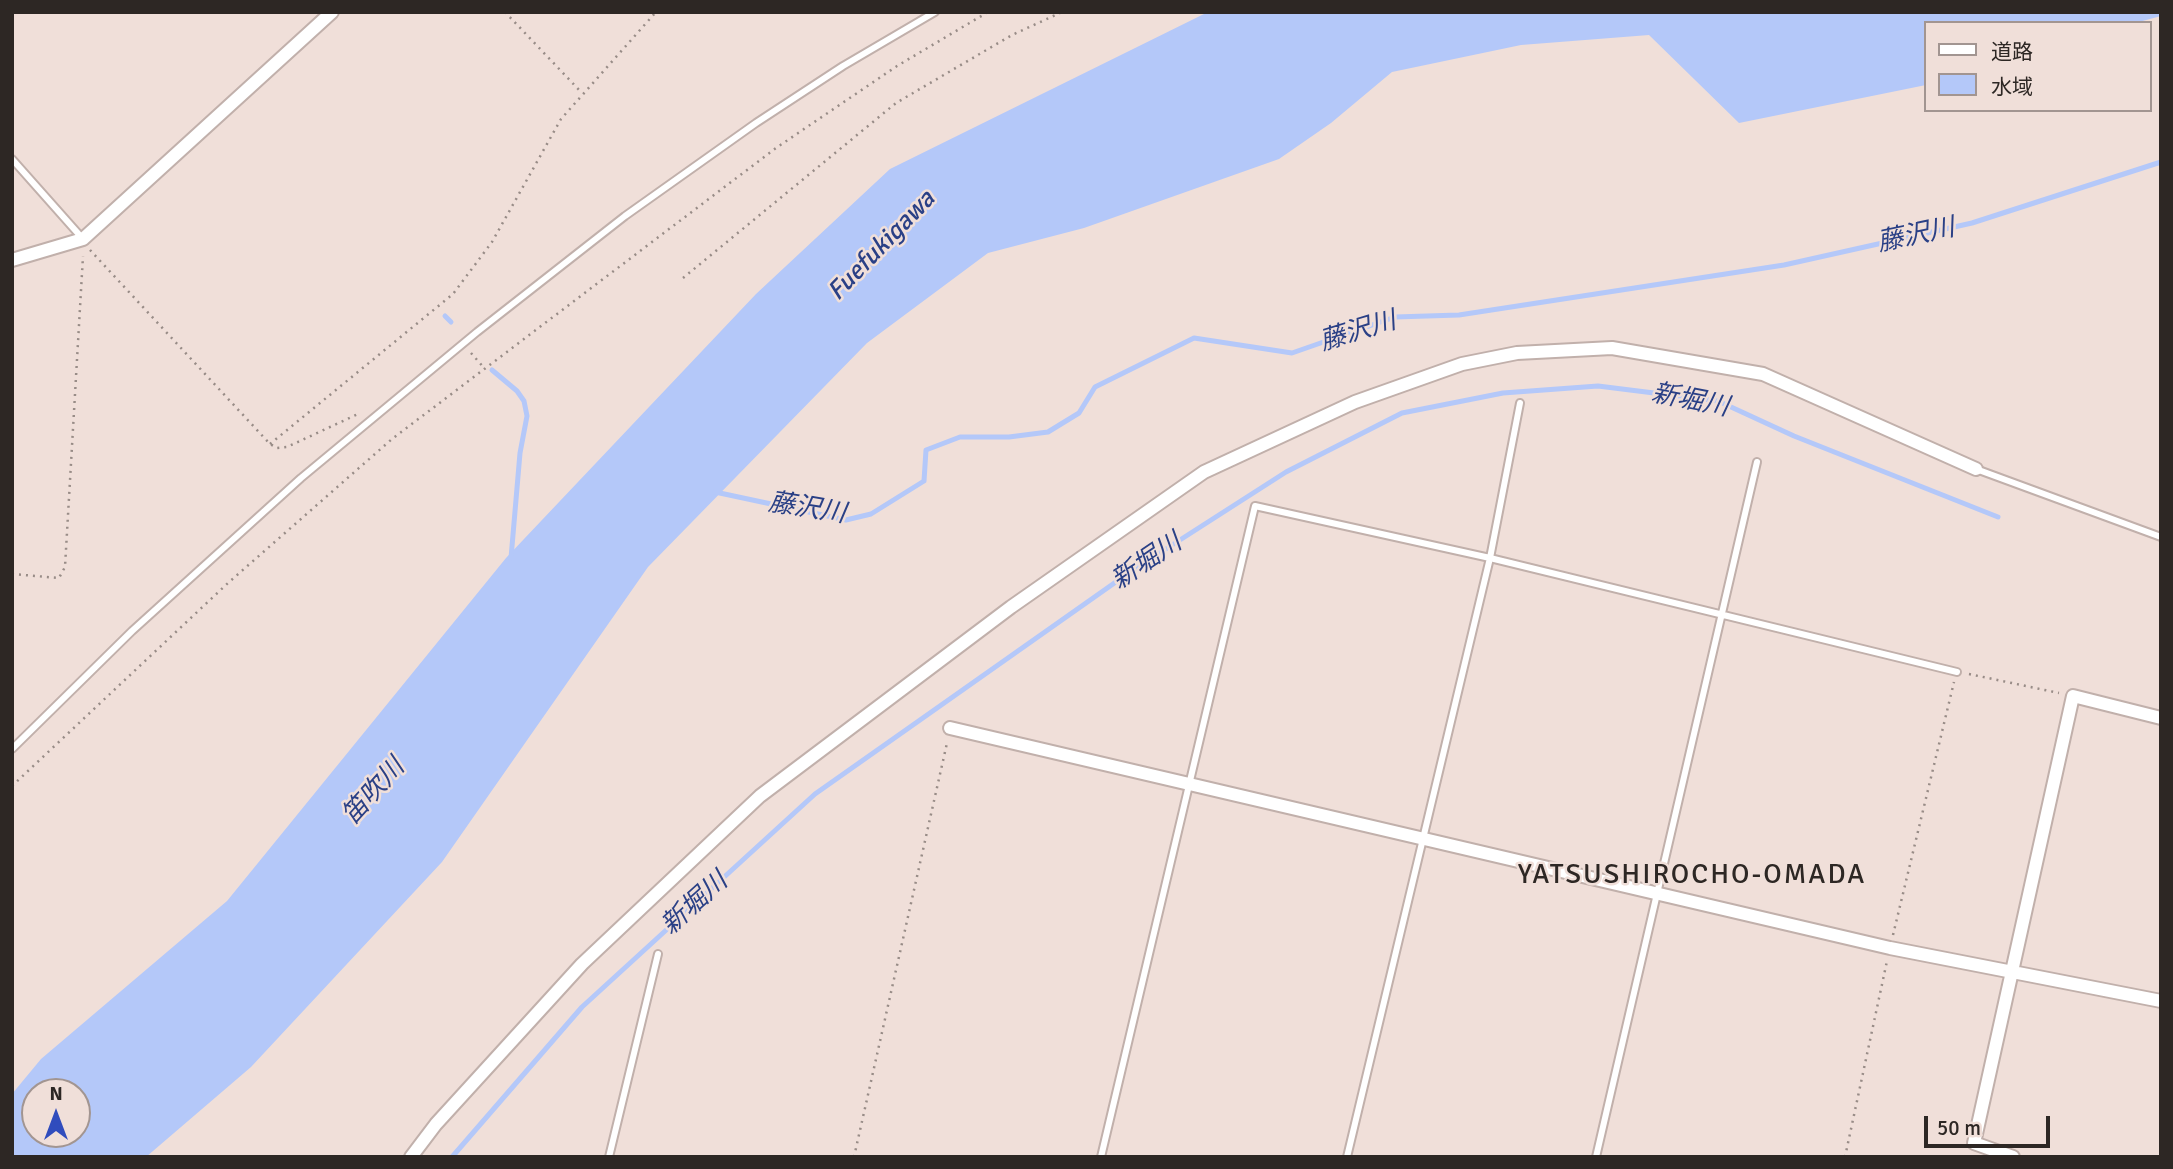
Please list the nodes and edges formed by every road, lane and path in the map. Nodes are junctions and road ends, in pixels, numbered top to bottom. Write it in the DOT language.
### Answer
graph roads {
  1 [pos="332,12"];
  2 [pos="505,12"];
  3 [pos="656,12"];
  4 [pos="936,12"];
  5 [pos="988,12"];
  6 [pos="1062,12"];
  7 [pos="582,94"];
  8 [pos="12,159"];
  9 [pos="83,239"];
  10 [pos="12,260"];
  11 [pos="683,278"];
  12 [pos="466,348"];
  13 [pos="485,370"];
  14 [pos="1520,402"];
  15 [pos="381,413"];
  16 [pos="270,444"];
  17 [pos="1757,462"];
  18 [pos="1976,469"];
  19 [pos="2161,537"];
  20 [pos="1490,558"];
  21 [pos="12,574"];
  22 [pos="1722,615"];
  23 [pos="1957,671"];
  24 [pos="2073,696"];
  25 [pos="2161,718"];
  26 [pos="950,728"];
  27 [pos="12,749"];
  28 [pos="1188,785"];
  29 [pos="12,786"];
  30 [pos="1421,839"];
  31 [pos="1659,894"];
  32 [pos="1890,948"];
  33 [pos="658,954"];
  34 [pos="2010,973"];
  35 [pos="2161,1000"];
  36 [pos="411,1157"];
  37 [pos="609,1157"];
  38 [pos="854,1157"];
  39 [pos="1101,1157"];
  40 [pos="1347,1157"];
  41 [pos="1596,1157"];
  42 [pos="1845,1157"];
  43 [pos="2013,1157"];
  1 -- 9 [label="street"];
  2 -- 7 [label="path"];
  3 -- 7 [label="path"];
  4 -- 15 [label="lane"];
  5 -- 13 [label="path"];
  6 -- 11 [label="path"];
  7 -- 16 [label="path"];
  8 -- 9 [label="lane"];
  9 -- 10 [label="street"];
  12 -- 13 [label="path"];
  13 -- 29 [label="path"];
  14 -- 20 [label="lane"];
  15 -- 16 [label="path"];
  15 -- 27 [label="lane"];
  16 -- 21 [label="path"];
  17 -- 22 [label="lane"];
  18 -- 19 [label="lane"];
  18 -- 36 [label="street"];
  20 -- 22 [label="lane"];
  20 -- 28 [label="lane"];
  20 -- 30 [label="lane"];
  22 -- 23 [label="lane"];
  22 -- 31 [label="lane"];
  23 -- 24 [label="path"];
  23 -- 32 [label="path"];
  24 -- 25 [label="street"];
  24 -- 34 [label="street"];
  26 -- 28 [label="street"];
  26 -- 38 [label="path"];
  28 -- 30 [label="street"];
  28 -- 39 [label="lane"];
  30 -- 31 [label="street"];
  30 -- 40 [label="lane"];
  31 -- 32 [label="street"];
  31 -- 41 [label="lane"];
  32 -- 34 [label="street"];
  32 -- 42 [label="path"];
  33 -- 37 [label="lane"];
  34 -- 35 [label="street"];
  34 -- 43 [label="street"];
}
